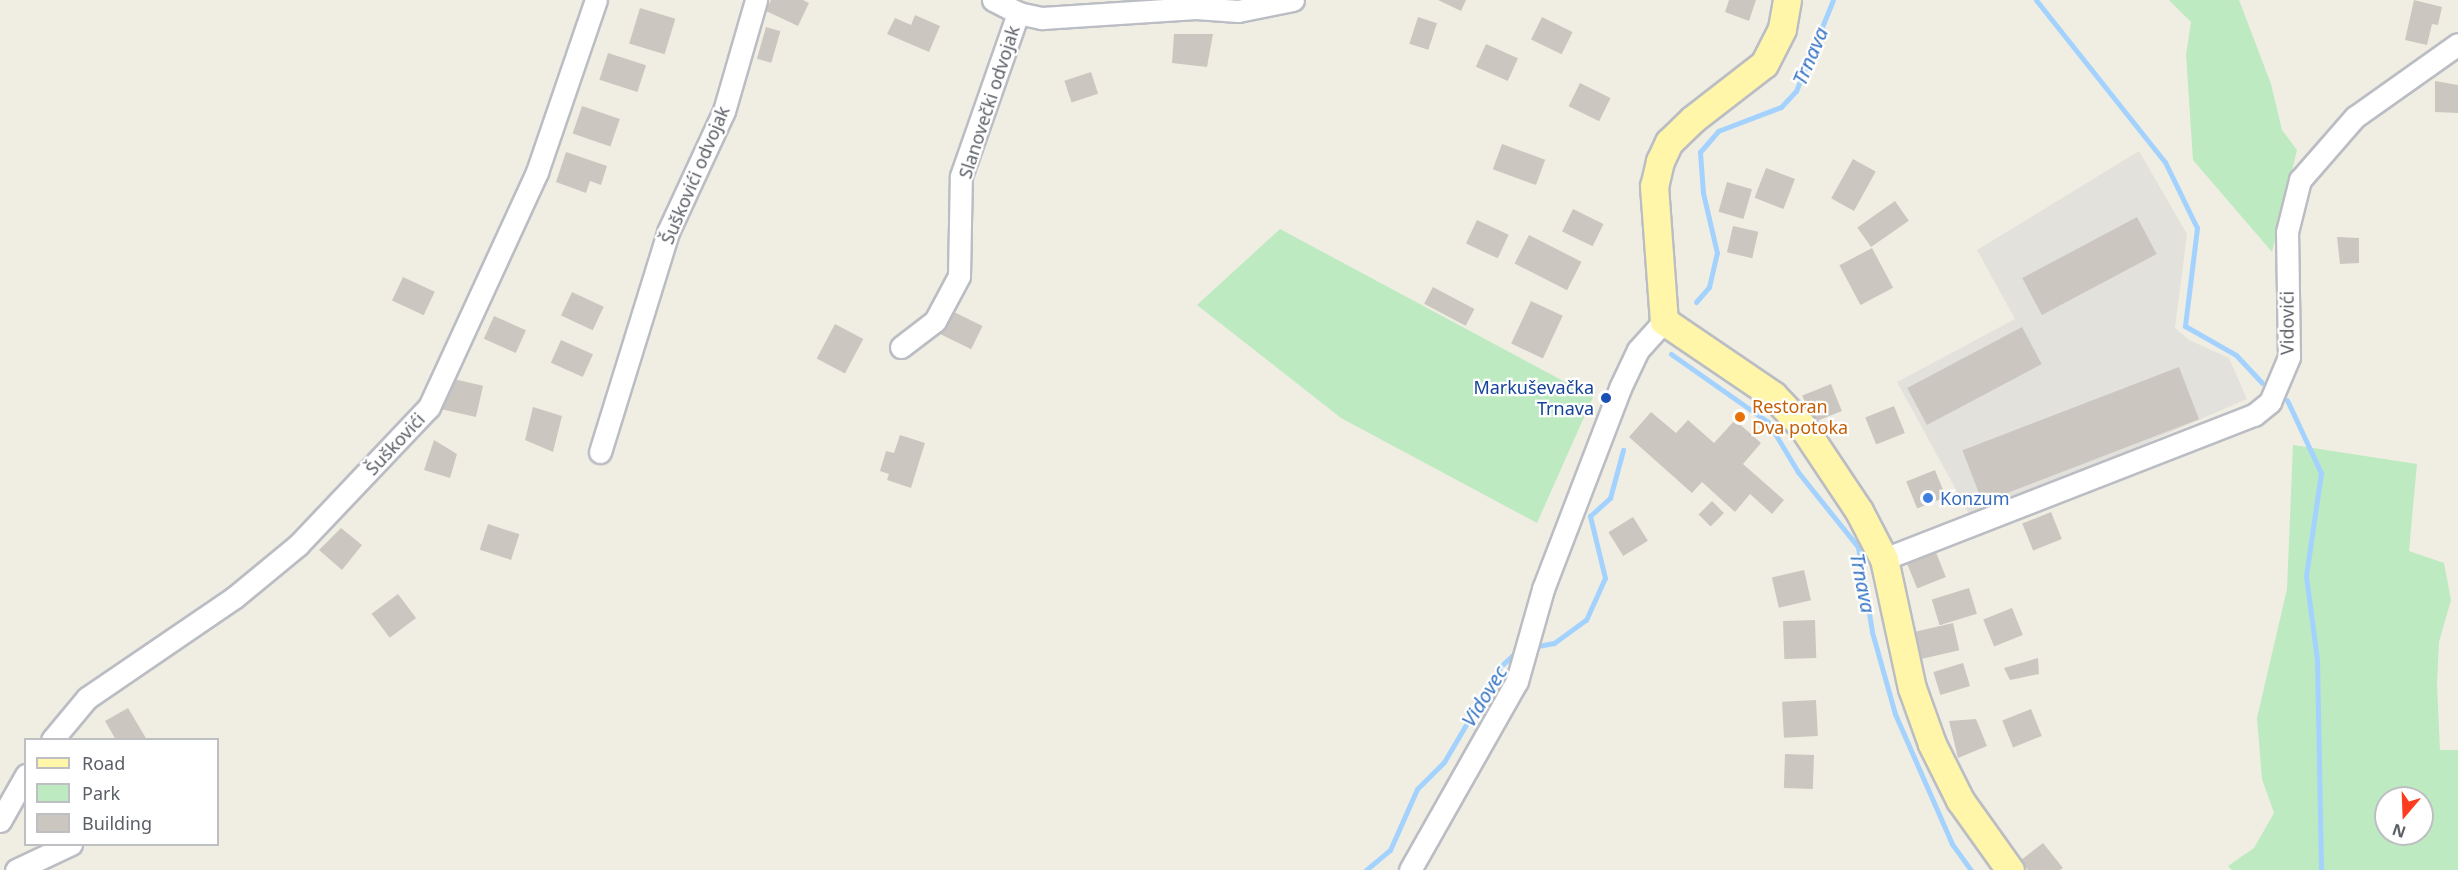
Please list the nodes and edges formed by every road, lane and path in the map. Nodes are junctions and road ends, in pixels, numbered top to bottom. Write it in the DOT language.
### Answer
graph roads {
  1 [pos="596,0"];
  2 [pos="756,0"];
  3 [pos="993,0"];
  4 [pos="1293,0"];
  5 [pos="1786,0"];
  6 [pos="1018,14"];
  7 [pos="2458,46"];
  8 [pos="1664,321"];
  9 [pos="901,348"];
  10 [pos="600,452"];
  11 [pos="1884,560"];
  12 [pos="54,738"];
  13 [pos="24,779"];
  14 [pos="0,821"];
  15 [pos="67,846"];
  16 [pos="16,870"];
  17 [pos="1410,870"];
  18 [pos="2010,870"];
  1 -- 12 [label="street, Šuškovići"];
  2 -- 10 [label="street, Šuškovići odvojak"];
  3 -- 6 [label="street"];
  4 -- 6 [label="street"];
  5 -- 8 [label="main road"];
  6 -- 9 [label="street, Slanovečki odvojak"];
  7 -- 11 [label="street, Vidovići"];
  8 -- 11 [label="main road"];
  8 -- 17 [label="street"];
  11 -- 18 [label="main road"];
  13 -- 14 [label="street"];
  15 -- 16 [label="street"];
}
